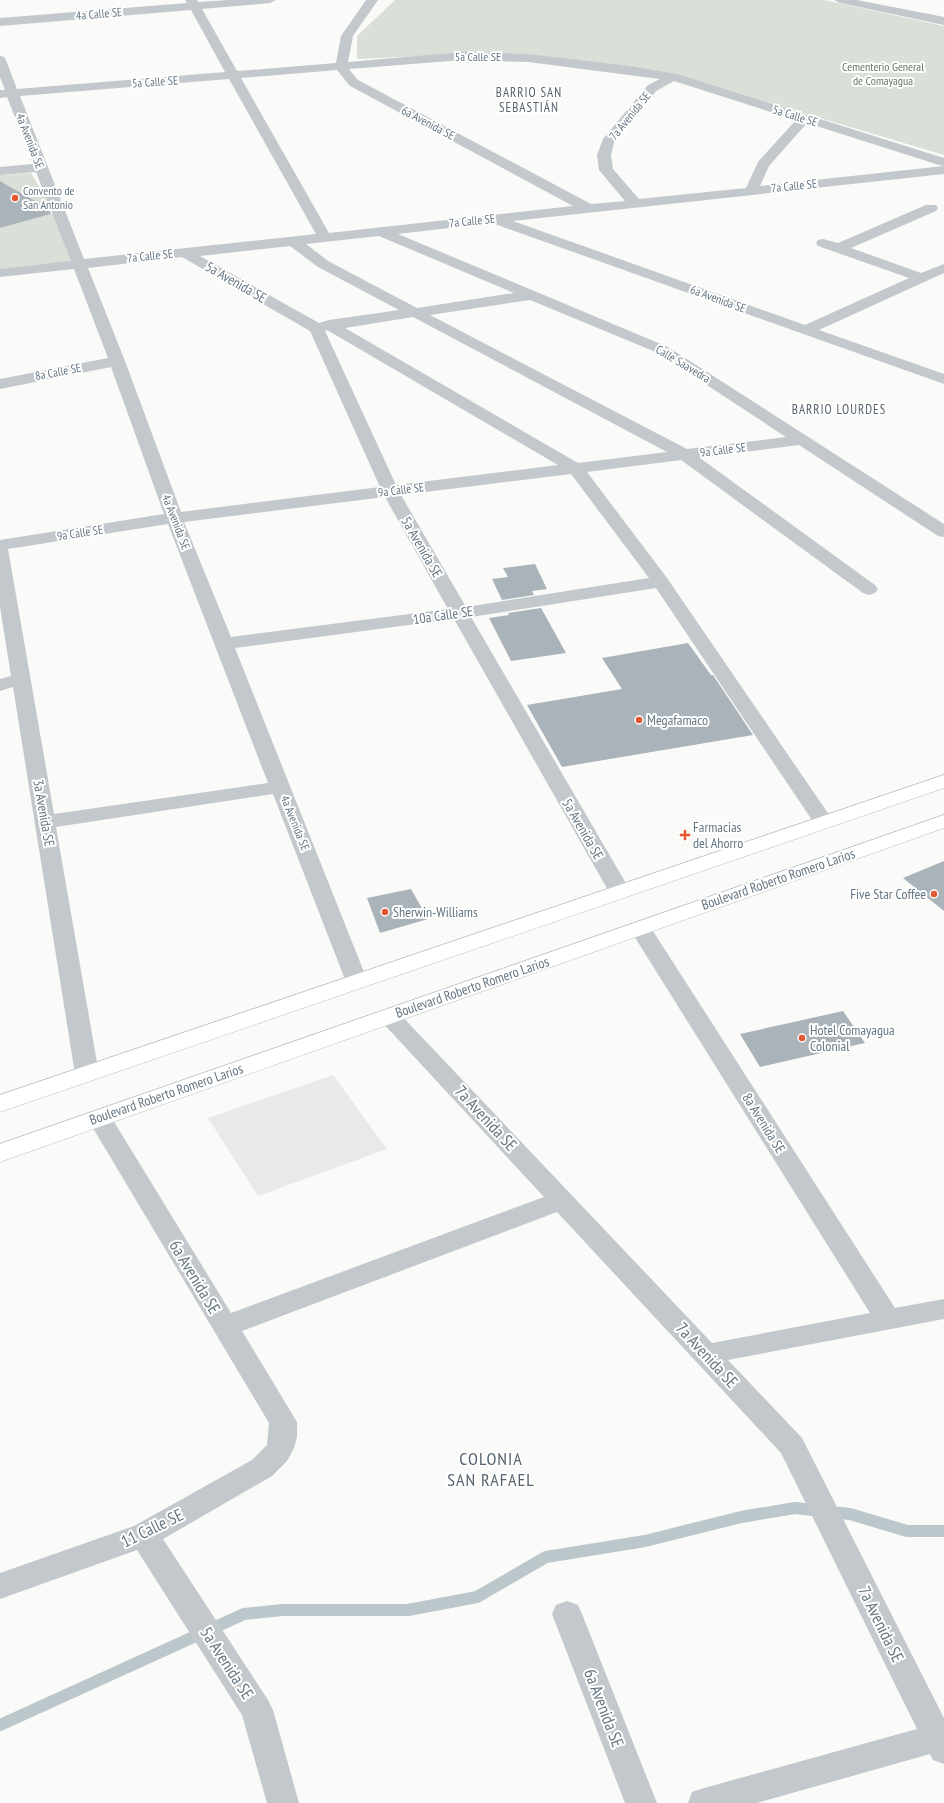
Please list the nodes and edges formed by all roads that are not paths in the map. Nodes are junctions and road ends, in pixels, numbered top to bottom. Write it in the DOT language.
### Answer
graph roads {
  1 [pos="270,0"];
  2 [pos="372,0"];
  3 [pos="840,0"];
  4 [pos="905,0"];
  5 [pos="192,3"];
  6 [pos="907,13"];
  7 [pos="944,21"];
  8 [pos="0,22"];
  9 [pos="0,60"];
  10 [pos="341,67"];
  11 [pos="234,76"];
  12 [pos="673,77"];
  13 [pos="6,94"];
  14 [pos="804,118"];
  15 [pos="944,162"];
  16 [pos="41,167"];
  17 [pos="0,170"];
  18 [pos="944,170"];
  19 [pos="751,190"];
  20 [pos="635,203"];
  21 [pos="587,208"];
  22 [pos="931,208"];
  23 [pos="492,218"];
  24 [pos="378,231"];
  25 [pos="324,236"];
  26 [pos="292,240"];
  27 [pos="823,243"];
  28 [pos="839,248"];
  29 [pos="183,252"];
  30 [pos="78,263"];
  31 [pos="943,269"];
  32 [pos="0,272"];
  33 [pos="922,278"];
  34 [pos="532,295"];
  35 [pos="419,313"];
  36 [pos="322,326"];
  37 [pos="806,330"];
  38 [pos="116,361"];
  39 [pos="944,379"];
  40 [pos="0,384"];
  41 [pos="803,440"];
  42 [pos="685,455"];
  43 [pos="575,468"];
  44 [pos="390,491"];
  45 [pos="174,518"];
  46 [pos="944,532"];
  47 [pos="0,545"];
  48 [pos="0,552"];
  49 [pos="661,582"];
  50 [pos="869,589"];
  51 [pos="460,613"];
  52 [pos="224,644"];
  53 [pos="22,679"];
  54 [pos="0,685"];
  55 [pos="944,781"];
  56 [pos="281,787"];
  57 [pos="944,821"];
  58 [pos="46,822"];
  59 [pos="823,822"];
  60 [pos="620,892"];
  61 [pos="640,928"];
  62 [pos="358,982"];
  63 [pos="389,1016"];
  64 [pos="88,1074"];
  65 [pos="0,1104"];
  66 [pos="99,1118"];
  67 [pos="0,1153"];
  68 [pos="562,1200"];
  69 [pos="944,1310"];
  70 [pos="888,1319"];
  71 [pos="225,1326"];
  72 [pos="706,1354"];
  73 [pos="284,1438"];
  74 [pos="144,1535"];
  75 [pos="0,1586"];
  76 [pos="567,1614"];
  77 [pos="942,1741"];
  78 [pos="283,1803"];
  79 [pos="641,1803"];
  80 [pos="704,1803"];
  1 -- 5 [label="street, 4a Calle SE"];
  2 -- 10 [label="street"];
  3 -- 6 [label="street"];
  4 -- 6 [label="street"];
  5 -- 8 [label="street, 4a Calle SE"];
  5 -- 11 [label="street"];
  6 -- 7 [label="street"];
  9 -- 13 [label="street, 4a Avenida SE"];
  10 -- 11 [label="street, 5a Calle SE"];
  10 -- 12 [label="street, 5a Calle SE"];
  10 -- 21 [label="street, 6a Avenida SE"];
  11 -- 13 [label="street, 5a Calle SE"];
  11 -- 25 [label="street"];
  12 -- 14 [label="street, 5a Calle SE"];
  12 -- 20 [label="street, 7a Avenida SE"];
  13 -- 16 [label="street, 4a Avenida SE"];
  14 -- 15 [label="street, 5a Calle SE"];
  14 -- 19 [label="street"];
  16 -- 17 [label="street"];
  16 -- 30 [label="street, 4a Avenida SE"];
  18 -- 19 [label="street, 7a Calle SE"];
  19 -- 20 [label="street, 7a Calle SE"];
  20 -- 21 [label="street, 7a Calle SE"];
  21 -- 23 [label="street, 7a Calle SE"];
  22 -- 28 [label="street"];
  23 -- 24 [label="street, 7a Calle SE"];
  23 -- 37 [label="street, 6a Avenida SE"];
  24 -- 25 [label="street, 7a Calle SE"];
  24 -- 34 [label="street, Calle Saavedra"];
  25 -- 26 [label="street, 7a Calle SE"];
  26 -- 29 [label="street, 7a Calle SE"];
  26 -- 35 [label="street"];
  27 -- 28 [label="street"];
  28 -- 33 [label="street"];
  29 -- 30 [label="street, 7a Calle SE"];
  29 -- 36 [label="street, 5a Avenida SE"];
  30 -- 32 [label="street, 7a Calle SE"];
  30 -- 38 [label="street, 4a Avenida SE"];
  31 -- 33 [label="street"];
  33 -- 37 [label="street"];
  34 -- 35 [label="street"];
  34 -- 41 [label="street, Calle Saavedra"];
  35 -- 36 [label="street"];
  35 -- 42 [label="street"];
  36 -- 43 [label="street"];
  36 -- 44 [label="street, 5a Avenida SE"];
  37 -- 39 [label="street, 6a Avenida SE"];
  38 -- 40 [label="street, 8a Calle SE"];
  38 -- 45 [label="street, 4a Avenida SE"];
  41 -- 42 [label="street, 9a Calle SE"];
  41 -- 46 [label="street, Calle Saavedra"];
  42 -- 43 [label="street, 9a Calle SE"];
  42 -- 50 [label="street"];
  43 -- 44 [label="street, 9a Calle SE"];
  43 -- 49 [label="street"];
  44 -- 45 [label="street, 9a Calle SE"];
  44 -- 51 [label="street, 5a Avenida SE"];
  45 -- 47 [label="street, 9a Calle SE"];
  45 -- 52 [label="street, 4a Avenida SE"];
  48 -- 53 [label="street, 3a Avenida SE"];
  49 -- 51 [label="street, 10a Calle SE"];
  49 -- 59 [label="street"];
  51 -- 52 [label="street, 10a Calle SE"];
  51 -- 60 [label="street, 5a Avenida SE"];
  52 -- 56 [label="street, 4a Avenida SE"];
  53 -- 54 [label="street"];
  53 -- 58 [label="street, 3a Avenida SE"];
  55 -- 59 [label="main road"];
  56 -- 58 [label="street"];
  56 -- 62 [label="street, 4a Avenida SE"];
  57 -- 61 [label="main road, Boulevard Roberto Romero Larios"];
  58 -- 64 [label="street, 3a Avenida SE"];
  59 -- 60 [label="main road"];
  60 -- 62 [label="main road"];
  61 -- 63 [label="main road, Boulevard Roberto Romero Larios"];
  61 -- 70 [label="street, 8a Avenida SE"];
  62 -- 64 [label="main road"];
  63 -- 66 [label="main road, Boulevard Roberto Romero Larios"];
  63 -- 68 [label="street, 7a Avenida SE"];
  64 -- 65 [label="main road"];
  66 -- 67 [label="main road, Boulevard Roberto Romero Larios"];
  66 -- 71 [label="street, 6a Avenida SE"];
  68 -- 71 [label="street"];
  68 -- 72 [label="street, 7a Avenida SE"];
  69 -- 70 [label="street"];
  70 -- 72 [label="street"];
  71 -- 73 [label="street, 6a Avenida SE"];
  72 -- 77 [label="street, 7a Avenida SE"];
  73 -- 74 [label="street, 11 Calle SE"];
  74 -- 75 [label="street, 11 Calle SE"];
  74 -- 78 [label="street, 5a Avenida SE"];
  76 -- 79 [label="street, 6a Avenida SE"];
  77 -- 80 [label="street"];
}
